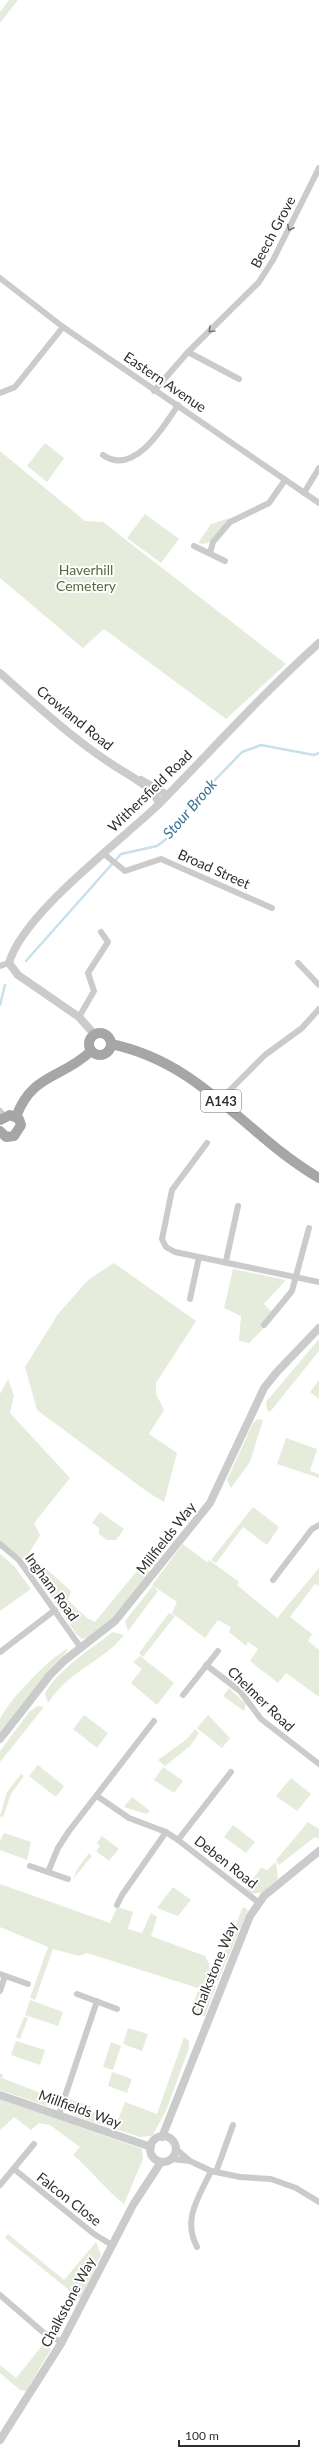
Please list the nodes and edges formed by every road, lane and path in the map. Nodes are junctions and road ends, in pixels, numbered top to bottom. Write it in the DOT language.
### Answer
graph roads {
  1 [pos="319,168"];
  2 [pos="0,278"];
  3 [pos="63,327"];
  4 [pos="188,352"];
  5 [pos="239,379"];
  6 [pos="154,391"];
  7 [pos="0,393"];
  8 [pos="178,405"];
  9 [pos="102,455"];
  10 [pos="319,468"];
  11 [pos="285,480"];
  12 [pos="304,493"];
  13 [pos="319,503"];
  14 [pos="194,546"];
  15 [pos="210,553"];
  16 [pos="225,561"];
  17 [pos="319,643"];
  18 [pos="0,673"];
  19 [pos="136,779"];
  20 [pos="166,795"];
  21 [pos="159,804"];
  22 [pos="104,854"];
  23 [pos="272,908"];
  24 [pos="101,932"];
  25 [pos="9,963"];
  26 [pos="298,963"];
  27 [pos="0,966"];
  28 [pos="319,985"];
  29 [pos="319,1009"];
  30 [pos="79,1017"];
  31 [pos="94,1034"];
  32 [pos="111,1044"];
  33 [pos="91,1051"];
  34 [pos="220,1100"];
  35 [pos="1,1116"];
  36 [pos="16,1117"];
  37 [pos="0,1131"];
  38 [pos="207,1143"];
  39 [pos="319,1178"];
  40 [pos="238,1206"];
  41 [pos="309,1228"];
  42 [pos="199,1256"];
  43 [pos="226,1261"];
  44 [pos="297,1277"];
  45 [pos="319,1282"];
  46 [pos="190,1299"];
  47 [pos="264,1325"];
  48 [pos="319,1328"];
  49 [pos="319,1525"];
  50 [pos="0,1544"];
  51 [pos="273,1580"];
  52 [pos="55,1610"];
  53 [pos="81,1648"];
  54 [pos="218,1650"];
  55 [pos="0,1652"];
  56 [pos="206,1665"];
  57 [pos="183,1695"];
  58 [pos="154,1721"];
  59 [pos="0,1739"];
  60 [pos="319,1764"];
  61 [pos="231,1772"];
  62 [pos="97,1796"];
  63 [pos="166,1832"];
  64 [pos="178,1840"];
  65 [pos="319,1851"];
  66 [pos="30,1866"];
  67 [pos="48,1872"];
  68 [pos="68,1879"];
  69 [pos="258,1902"];
  70 [pos="117,1905"];
  71 [pos="3,1975"];
  72 [pos="28,1984"];
  73 [pos="0,1991"];
  74 [pos="77,1994"];
  75 [pos="97,2001"];
  76 [pos="118,2009"];
  77 [pos="0,2095"];
  78 [pos="59,2114"];
  79 [pos="233,2125"];
  80 [pos="166,2138"];
  81 [pos="34,2144"];
  82 [pos="151,2147"];
  83 [pos="176,2149"];
  84 [pos="172,2159"];
  85 [pos="158,2160"];
  86 [pos="190,2161"];
  87 [pos="14,2169"];
  88 [pos="213,2171"];
  89 [pos="0,2185"];
  90 [pos="319,2202"];
  91 [pos="112,2245"];
  92 [pos="197,2247"];
  93 [pos="0,2295"];
  94 [pos="62,2342"];
  95 [pos="1,2437"];
  1 -- 4 [label="street, Beech Grove, one-way"];
  2 -- 3 [label="street, Eastern Avenue"];
  3 -- 6 [label="street, Eastern Avenue"];
  3 -- 7 [label="street"];
  4 -- 5 [label="street"];
  4 -- 6 [label="street, Beech Grove"];
  6 -- 8 [label="street, Eastern Avenue"];
  8 -- 9 [label="street"];
  8 -- 11 [label="street, Eastern Avenue"];
  10 -- 12 [label="street"];
  11 -- 12 [label="street, Eastern Avenue"];
  11 -- 15 [label="street"];
  12 -- 13 [label="street, Eastern Avenue"];
  14 -- 15 [label="street"];
  15 -- 16 [label="street"];
  17 -- 20 [label="street, Withersfield Road"];
  18 -- 19 [label="street, Crowland Road"];
  19 -- 20 [label="street, Crowland Road"];
  19 -- 21 [label="street, Crowland Road"];
  20 -- 21 [label="street, Withersfield Road"];
  21 -- 22 [label="street, Withersfield Road"];
  22 -- 23 [label="street, Broad Street"];
  22 -- 25 [label="street, Withersfield Road"];
  24 -- 30 [label="street"];
  25 -- 27 [label="street"];
  25 -- 30 [label="street"];
  26 -- 28 [label="street"];
  29 -- 34 [label="street"];
  30 -- 31 [label="street"];
  31 -- 32 [label="main road, A143"];
  31 -- 33 [label="main road"];
  32 -- 33 [label="main road"];
  32 -- 34 [label="main road, A143"];
  33 -- 36 [label="main road"];
  34 -- 39 [label="main road, A143"];
  35 -- 36 [label="main road"];
  36 -- 37 [label="main road"];
  38 -- 42 [label="street"];
  40 -- 43 [label="street"];
  41 -- 44 [label="street"];
  42 -- 43 [label="street"];
  42 -- 46 [label="street"];
  43 -- 44 [label="street"];
  44 -- 45 [label="street"];
  44 -- 47 [label="street"];
  48 -- 53 [label="street, Millfields Way"];
  49 -- 51 [label="street"];
  50 -- 52 [label="street, Ingham Road"];
  52 -- 53 [label="street, Ingham Road"];
  52 -- 55 [label="street"];
  53 -- 59 [label="street, Millfields Way"];
  54 -- 56 [label="street, Chelmer Road"];
  56 -- 57 [label="street, Chelmer Road"];
  56 -- 60 [label="street, Chelmer Road"];
  58 -- 62 [label="street"];
  61 -- 64 [label="street, Deben Road"];
  62 -- 63 [label="street, Deben Road"];
  62 -- 67 [label="street"];
  63 -- 64 [label="street, Deben Road"];
  63 -- 70 [label="street"];
  64 -- 69 [label="street, Deben Road"];
  65 -- 69 [label="street, Chalkstone Way"];
  66 -- 67 [label="street"];
  67 -- 68 [label="street"];
  69 -- 80 [label="street, Chalkstone Way"];
  71 -- 72 [label="street"];
  71 -- 73 [label="street"];
  74 -- 75 [label="street"];
  75 -- 76 [label="street"];
  75 -- 78 [label="street"];
  77 -- 78 [label="street, Millfields Way"];
  78 -- 82 [label="street, Millfields Way"];
  79 -- 88 [label="street"];
  80 -- 82 [label="street"];
  80 -- 83 [label="street, Chalkstone Way"];
  81 -- 87 [label="street"];
  82 -- 85 [label="street, Chalkstone Way"];
  83 -- 84 [label="street"];
  83 -- 86 [label="street"];
  84 -- 85 [label="street"];
  84 -- 86 [label="street"];
  85 -- 91 [label="street, Chalkstone Way"];
  86 -- 88 [label="street"];
  87 -- 89 [label="street"];
  87 -- 91 [label="street, Falcon Close"];
  88 -- 90 [label="street"];
  88 -- 92 [label="street"];
  91 -- 94 [label="street, Chalkstone Way"];
  93 -- 94 [label="street"];
  94 -- 95 [label="street, Chalkstone Way"];
}
